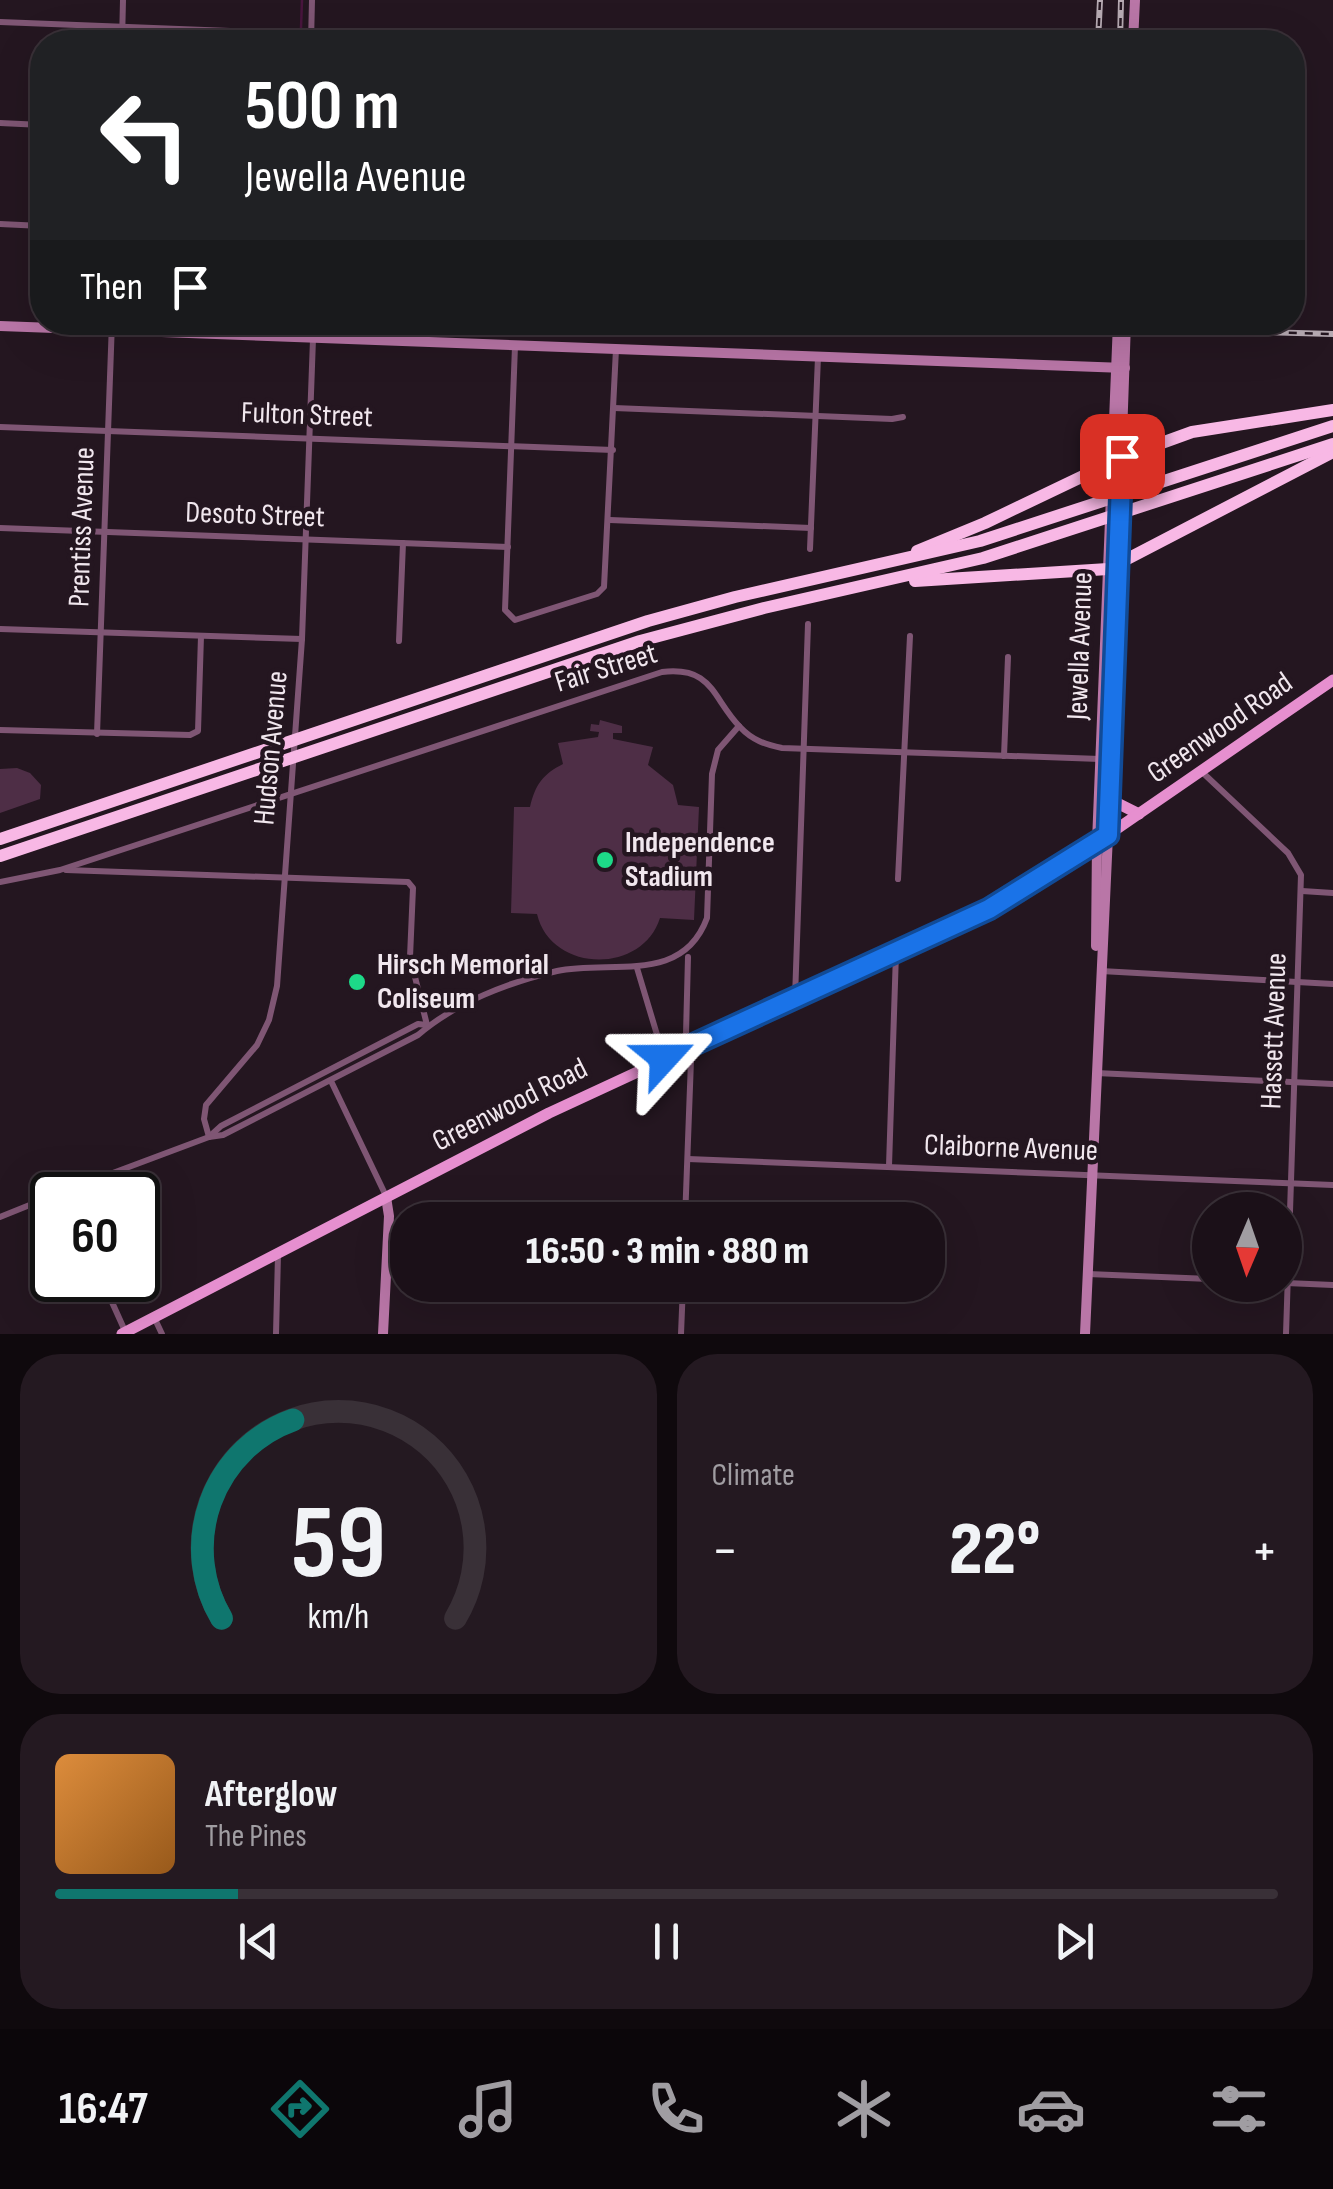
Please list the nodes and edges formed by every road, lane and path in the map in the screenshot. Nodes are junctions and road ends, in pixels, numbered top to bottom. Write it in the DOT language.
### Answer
graph roads {
  1 [pos="123,0"];
  2 [pos="312,0"];
  3 [pos="1135,0"];
  4 [pos="0,22"];
  5 [pos="122,26"];
  6 [pos="122,30"];
  7 [pos="185,30"];
  8 [pos="311,30"];
  9 [pos="1134,30"];
  10 [pos="0,123"];
  11 [pos="30,124"];
  12 [pos="0,224"];
  13 [pos="30,225"];
  14 [pos="0,326"];
  15 [pos="30,326"];
  16 [pos="112,335"];
  17 [pos="264,335"];
  18 [pos="1119,335"];
  19 [pos="1124,335"];
  20 [pos="298,337"];
  21 [pos="313,338"];
  22 [pos="515,346"];
  23 [pos="616,349"];
  24 [pos="818,357"];
  25 [pos="1120,368"];
  26 [pos="614,408"];
  27 [pos="1333,410"];
  28 [pos="816,416"];
  29 [pos="903,416"];
  30 [pos="1124,420"];
  31 [pos="0,426"];
  32 [pos="1333,426"];
  33 [pos="108,431"];
  34 [pos="1192,432"];
  35 [pos="310,438"];
  36 [pos="1333,444"];
  37 [pos="512,446"];
  38 [pos="613,450"];
  39 [pos="1333,452"];
  40 [pos="1117,459"];
  41 [pos="610,520"];
  42 [pos="0,528"];
  43 [pos="811,528"];
  44 [pos="104,532"];
  45 [pos="306,539"];
  46 [pos="404,542"];
  47 [pos="508,547"];
  48 [pos="810,549"];
  49 [pos="884,565"];
  50 [pos="1113,567"];
  51 [pos="896,581"];
  52 [pos="808,624"];
  53 [pos="0,629"];
  54 [pos="101,633"];
  55 [pos="201,636"];
  56 [pos="910,636"];
  57 [pos="302,640"];
  58 [pos="400,641"];
  59 [pos="1008,658"];
  60 [pos="1333,680"];
  61 [pos="739,726"];
  62 [pos="0,730"];
  63 [pos="97,734"];
  64 [pos="804,750"];
  65 [pos="903,754"];
  66 [pos="1004,756"];
  67 [pos="1106,759"];
  68 [pos="1202,771"];
  69 [pos="1110,793"];
  70 [pos="1138,814"];
  71 [pos="0,838"];
  72 [pos="1103,839"];
  73 [pos="0,856"];
  74 [pos="60,870"];
  75 [pos="284,876"];
  76 [pos="898,879"];
  77 [pos="0,882"];
  78 [pos="1302,891"];
  79 [pos="1333,893"];
  80 [pos="896,953"];
  81 [pos="688,957"];
  82 [pos="637,968"];
  83 [pos="1100,972"];
  84 [pos="1299,982"];
  85 [pos="1333,984"];
  86 [pos="795,998"];
  87 [pos="427,1025"];
  88 [pos="688,1048"];
  89 [pos="664,1058"];
  90 [pos="1095,1073"];
  91 [pos="331,1081"];
  92 [pos="1296,1082"];
  93 [pos="1333,1084"];
  94 [pos="210,1137"];
  95 [pos="688,1159"];
  96 [pos="889,1166"];
  97 [pos="117,1172"];
  98 [pos="1091,1174"];
  99 [pos="1292,1183"];
  100 [pos="1333,1185"];
  101 [pos="1292,1192"];
  102 [pos="386,1197"];
  103 [pos="686,1202"];
  104 [pos="30,1205"];
  105 [pos="0,1217"];
  106 [pos="278,1252"];
  107 [pos="1087,1274"];
  108 [pos="1192,1278"];
  109 [pos="1302,1284"];
  110 [pos="1333,1285"];
  111 [pos="111,1302"];
  112 [pos="682,1302"];
  113 [pos="1287,1302"];
  114 [pos="154,1317"];
  115 [pos="124,1333"];
  116 [pos="162,1334"];
  117 [pos="276,1334"];
  118 [pos="383,1334"];
  119 [pos="681,1334"];
  120 [pos="1085,1334"];
  121 [pos="1286,1334"];
  1 -- 5 [label="street"];
  2 -- 8 [label="street"];
  3 -- 9 [label="main road"];
  4 -- 5 [label="street"];
  5 -- 6 [label="street"];
  5 -- 7 [label="street"];
  10 -- 11 [label="street"];
  12 -- 13 [label="street"];
  14 -- 15 [label="main road"];
  16 -- 33 [label="street, Prentiss Avenue"];
  17 -- 20 [label="main road"];
  18 -- 25 [label="main road, Jewella Avenue"];
  19 -- 25 [label="main road, Jewella Avenue"];
  20 -- 21 [label="main road"];
  21 -- 22 [label="main road"];
  21 -- 35 [label="street, Hudson Avenue"];
  22 -- 23 [label="main road"];
  22 -- 37 [label="street"];
  23 -- 24 [label="main road"];
  23 -- 26 [label="street"];
  24 -- 25 [label="main road"];
  24 -- 28 [label="street"];
  25 -- 30 [label="main road, Jewella Avenue"];
  25 -- 40 [label="main road, Jewella Avenue"];
  26 -- 28 [label="street"];
  26 -- 38 [label="street"];
  27 -- 34 [label="highway"];
  28 -- 29 [label="street"];
  28 -- 43 [label="street"];
  30 -- 34 [label="highway"];
  30 -- 40 [label="main road, Jewella Avenue"];
  31 -- 33 [label="street, Fulton Street"];
  32 -- 49 [label="highway"];
  33 -- 35 [label="street, Fulton Street"];
  33 -- 44 [label="street, Prentiss Avenue"];
  34 -- 40 [label="highway"];
  35 -- 37 [label="street, Fulton Street"];
  35 -- 45 [label="street, Hudson Avenue"];
  36 -- 51 [label="highway"];
  37 -- 38 [label="street, Fulton Street"];
  37 -- 47 [label="street"];
  38 -- 41 [label="street"];
  39 -- 50 [label="highway"];
  40 -- 49 [label="highway"];
  40 -- 50 [label="main road, Jewella Avenue"];
  41 -- 43 [label="street"];
  41 -- 47 [label="street"];
  42 -- 44 [label="street, Desoto Street"];
  43 -- 48 [label="street"];
  44 -- 45 [label="street, Desoto Street"];
  44 -- 54 [label="street, Prentiss Avenue"];
  45 -- 46 [label="street, Desoto Street"];
  45 -- 57 [label="street, Hudson Avenue"];
  46 -- 47 [label="street, Desoto Street"];
  46 -- 58 [label="street"];
  49 -- 71 [label="highway"];
  50 -- 51 [label="highway"];
  50 -- 67 [label="main road, Jewella Avenue"];
  51 -- 73 [label="highway"];
  52 -- 64 [label="street"];
  53 -- 54 [label="street"];
  54 -- 55 [label="street"];
  54 -- 63 [label="street, Prentiss Avenue"];
  55 -- 57 [label="street"];
  55 -- 63 [label="street"];
  56 -- 65 [label="street"];
  57 -- 75 [label="street, Hudson Avenue"];
  59 -- 66 [label="street"];
  60 -- 68 [label="main road, Greenwood Road"];
  61 -- 64 [label="street, Fair Street"];
  61 -- 74 [label="street, Fair Street"];
  61 -- 82 [label="street"];
  62 -- 63 [label="street"];
  64 -- 65 [label="street, Fair Street"];
  64 -- 86 [label="street"];
  65 -- 66 [label="street, Fair Street"];
  65 -- 76 [label="street"];
  66 -- 67 [label="street, Fair Street"];
  67 -- 69 [label="main road, Jewella Avenue"];
  67 -- 72 [label="main road, Jewella Avenue"];
  68 -- 70 [label="main road, Greenwood Road"];
  68 -- 78 [label="street, Hassett Avenue"];
  69 -- 70 [label="main road"];
  69 -- 72 [label="main road, Jewella Avenue"];
  70 -- 72 [label="main road, Greenwood Road"];
  72 -- 80 [label="main road, Greenwood Road"];
  72 -- 83 [label="main road, Jewella Avenue"];
  74 -- 75 [label="street"];
  74 -- 77 [label="street"];
  75 -- 87 [label="street"];
  75 -- 94 [label="street, Hudson Avenue"];
  78 -- 79 [label="street"];
  78 -- 84 [label="street, Hassett Avenue"];
  80 -- 86 [label="main road, Greenwood Road"];
  80 -- 96 [label="street"];
  81 -- 88 [label="street"];
  82 -- 87 [label="street"];
  82 -- 89 [label="street"];
  83 -- 84 [label="street"];
  83 -- 90 [label="main road, Jewella Avenue"];
  84 -- 85 [label="street"];
  84 -- 92 [label="street, Hassett Avenue"];
  86 -- 88 [label="main road, Greenwood Road"];
  87 -- 91 [label="street"];
  87 -- 94 [label="street"];
  88 -- 89 [label="main road, Greenwood Road"];
  88 -- 95 [label="street"];
  89 -- 102 [label="main road, Greenwood Road"];
  90 -- 92 [label="street"];
  90 -- 98 [label="main road, Jewella Avenue"];
  91 -- 94 [label="street"];
  91 -- 102 [label="street"];
  92 -- 93 [label="street"];
  92 -- 99 [label="street, Hassett Avenue"];
  94 -- 97 [label="street"];
  95 -- 96 [label="street, Claiborne Avenue"];
  95 -- 103 [label="street"];
  96 -- 98 [label="street, Claiborne Avenue"];
  98 -- 99 [label="street, Claiborne Avenue"];
  98 -- 107 [label="main road, Jewella Avenue"];
  99 -- 100 [label="street, Claiborne Avenue"];
  99 -- 101 [label="street, Hassett Avenue"];
  102 -- 106 [label="main road, Greenwood Road"];
  102 -- 118 [label="main road"];
  104 -- 105 [label="street"];
  106 -- 114 [label="main road, Greenwood Road"];
  106 -- 117 [label="street"];
  107 -- 108 [label="street"];
  107 -- 120 [label="main road, Jewella Avenue"];
  109 -- 110 [label="street"];
  111 -- 115 [label="street"];
  112 -- 119 [label="street"];
  113 -- 121 [label="street, Hassett Avenue"];
  114 -- 115 [label="main road, Greenwood Road"];
  114 -- 116 [label="street"];
}
